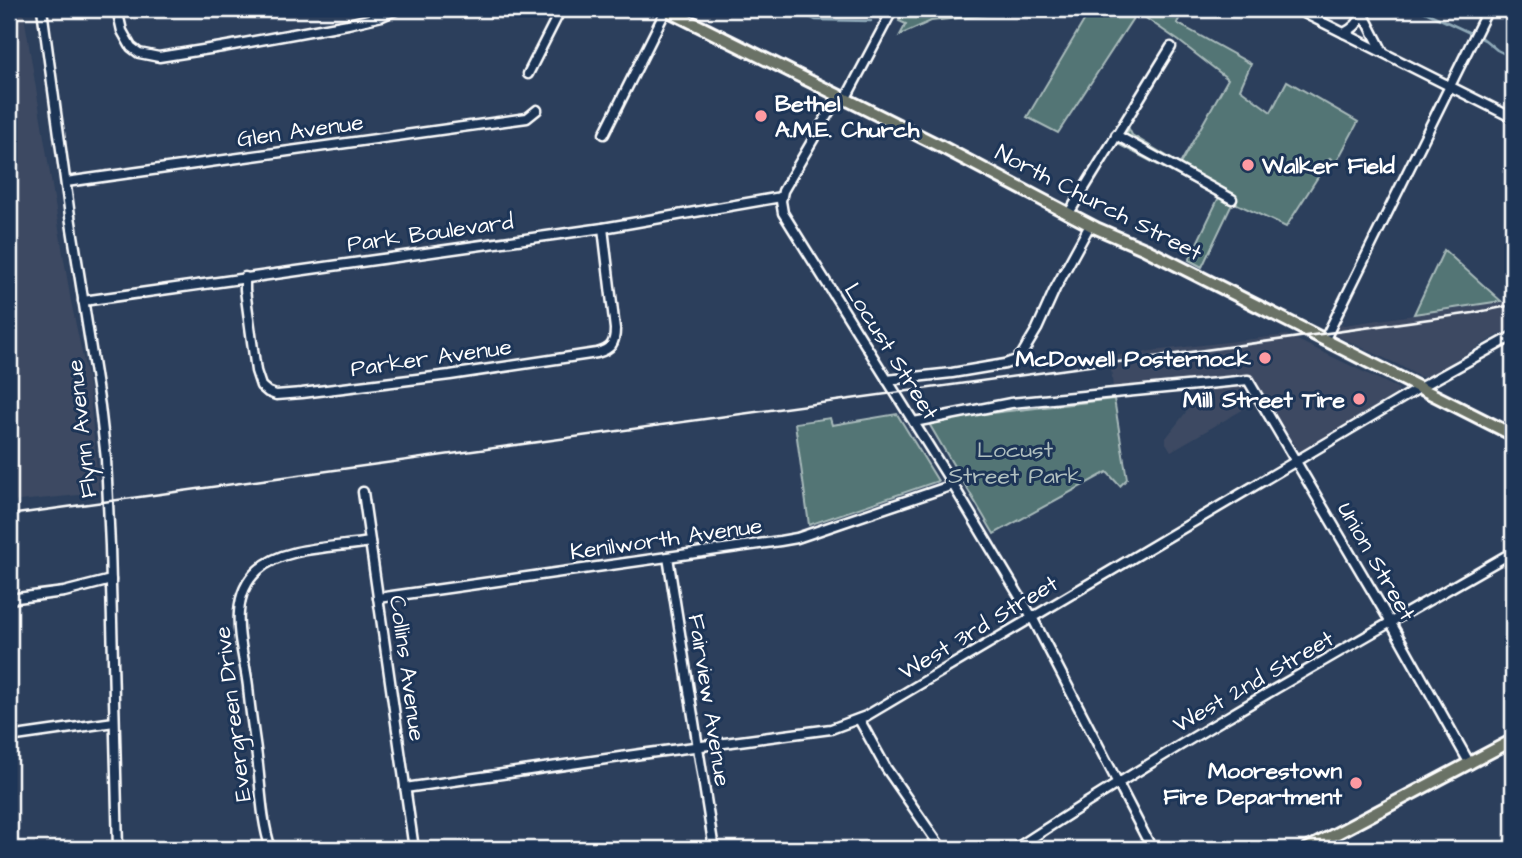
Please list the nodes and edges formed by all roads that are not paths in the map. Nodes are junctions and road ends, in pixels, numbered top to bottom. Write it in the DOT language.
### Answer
graph roads {
  1 [pos="42,9"];
  2 [pos="117,9"];
  3 [pos="398,9"];
  4 [pos="561,9"];
  5 [pos="665,9"];
  6 [pos="893,9"];
  7 [pos="1296,9"];
  8 [pos="1488,9"];
  9 [pos="1362,11"];
  10 [pos="1344,33"];
  11 [pos="1171,47"];
  12 [pos="1383,52"];
  13 [pos="528,74"];
  14 [pos="1450,88"];
  15 [pos="842,96"];
  16 [pos="537,110"];
  17 [pos="1513,118"];
  18 [pos="604,134"];
  19 [pos="1116,135"];
  20 [pos="66,182"];
  21 [pos="781,197"];
  22 [pos="1232,199"];
  23 [pos="1069,213"];
  24 [pos="1090,225"];
  25 [pos="603,228"];
  26 [pos="245,277"];
  27 [pos="83,301"];
  28 [pos="1513,336"];
  29 [pos="1325,340"];
  30 [pos="887,380"];
  31 [pos="1421,387"];
  32 [pos="914,422"];
  33 [pos="1513,435"];
  34 [pos="1296,461"];
  35 [pos="953,485"];
  36 [pos="363,492"];
  37 [pos="370,542"];
  38 [pos="1513,552"];
  39 [pos="668,557"];
  40 [pos="111,580"];
  41 [pos="378,597"];
  42 [pos="9,599"];
  43 [pos="1032,617"];
  44 [pos="1391,622"];
  45 [pos="859,719"];
  46 [pos="114,722"];
  47 [pos="9,737"];
  48 [pos="1513,740"];
  49 [pos="698,746"];
  50 [pos="1470,764"];
  51 [pos="1118,783"];
  52 [pos="405,788"];
  53 [pos="118,849"];
  54 [pos="271,849"];
  55 [pos="414,849"];
  56 [pos="714,849"];
  57 [pos="942,849"];
  58 [pos="1015,849"];
  59 [pos="1152,849"];
  60 [pos="1307,849"];
  1 -- 20 [label="street, Flynn Avenue"];
  2 -- 3 [label="street"];
  4 -- 13 [label="street"];
  5 -- 15 [label="main road, North Church Street"];
  5 -- 18 [label="street"];
  6 -- 15 [label="street"];
  7 -- 10 [label="street"];
  8 -- 14 [label="street"];
  9 -- 10 [label="street"];
  9 -- 12 [label="street"];
  10 -- 12 [label="street"];
  11 -- 19 [label="street"];
  12 -- 14 [label="street"];
  14 -- 17 [label="street"];
  14 -- 29 [label="street"];
  15 -- 21 [label="street"];
  15 -- 23 [label="main road, North Church Street"];
  16 -- 20 [label="street, Glen Avenue"];
  19 -- 22 [label="street"];
  19 -- 23 [label="street"];
  20 -- 27 [label="street, Flynn Avenue"];
  21 -- 25 [label="street, Park Boulevard"];
  21 -- 30 [label="street, Locust Street"];
  23 -- 24 [label="main road, North Church Street"];
  24 -- 29 [label="main road, North Church Street"];
  24 -- 30 [label="street"];
  25 -- 26 [label="street, Park Boulevard"];
  25 -- 26 [label="street, Parker Avenue"];
  26 -- 27 [label="street, Park Boulevard"];
  27 -- 40 [label="street, Flynn Avenue"];
  28 -- 31 [label="street, West 3rd Street"];
  29 -- 31 [label="main road, North Church Street"];
  30 -- 32 [label="street, Locust Street"];
  31 -- 33 [label="main road, North Church Street"];
  31 -- 34 [label="street, West 3rd Street"];
  32 -- 34 [label="street, Union Street"];
  32 -- 35 [label="street, Locust Street"];
  34 -- 43 [label="street, West 3rd Street"];
  34 -- 44 [label="street, Union Street"];
  35 -- 39 [label="street, Kenilworth Avenue"];
  35 -- 43 [label="street, Locust Street"];
  36 -- 37 [label="street, Collins Avenue"];
  37 -- 41 [label="street, Collins Avenue"];
  37 -- 54 [label="street, Evergreen Drive"];
  38 -- 44 [label="street, West 2nd Street"];
  39 -- 41 [label="street, Kenilworth Avenue"];
  39 -- 49 [label="street, Fairview Avenue"];
  40 -- 42 [label="street"];
  40 -- 46 [label="street, Flynn Avenue"];
  41 -- 52 [label="street, Collins Avenue"];
  43 -- 45 [label="street, West 3rd Street"];
  43 -- 51 [label="street, Locust Street"];
  44 -- 50 [label="street, Union Street"];
  44 -- 51 [label="street, West 2nd Street"];
  45 -- 49 [label="street, West 3rd Street"];
  45 -- 57 [label="street"];
  46 -- 47 [label="street"];
  46 -- 53 [label="street, Flynn Avenue"];
  48 -- 50 [label="main road"];
  49 -- 52 [label="street, West 3rd Street"];
  49 -- 56 [label="street, Fairview Avenue"];
  50 -- 60 [label="main road"];
  51 -- 58 [label="street, West 2nd Street"];
  51 -- 59 [label="street, Locust Street"];
  52 -- 55 [label="street, Collins Avenue"];
}
